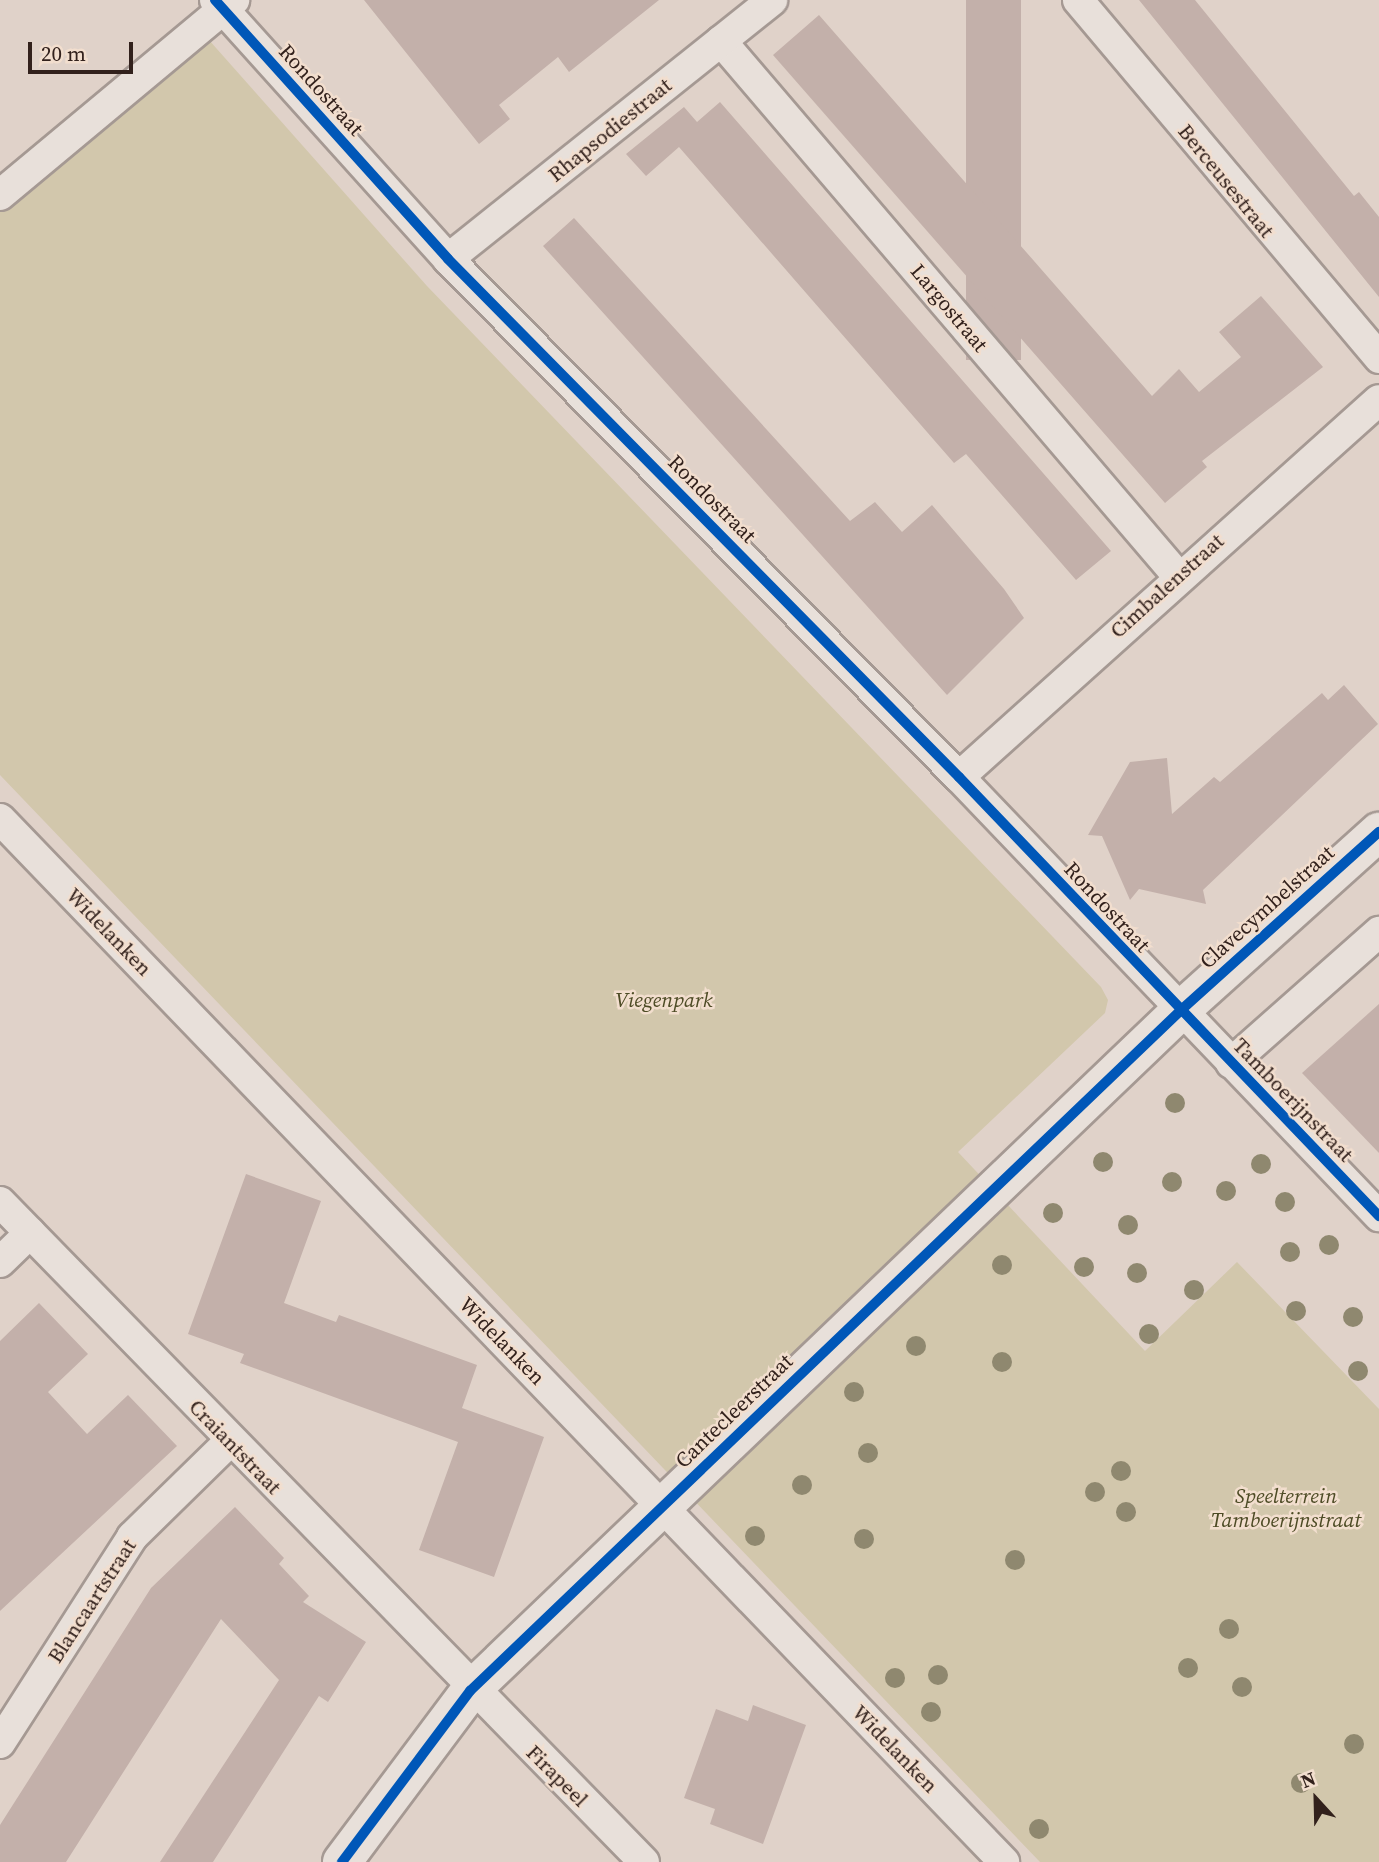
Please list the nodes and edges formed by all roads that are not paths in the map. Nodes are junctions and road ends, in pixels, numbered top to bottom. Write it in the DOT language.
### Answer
graph roads {
  1 [pos="772,0"];
  2 [pos="1079,0"];
  3 [pos="224,3"];
  4 [pos="721,41"];
  5 [pos="0,195"];
  6 [pos="448,260"];
  7 [pos="1379,358"];
  8 [pos="1379,400"];
  9 [pos="1177,575"];
  10 [pos="959,777"];
  11 [pos="0,819"];
  12 [pos="1379,832"];
  13 [pos="1379,932"];
  14 [pos="1180,1011"];
  15 [pos="1231,1063"];
  16 [pos="0,1202"];
  17 [pos="1379,1216"];
  18 [pos="30,1233"];
  19 [pos="0,1262"];
  20 [pos="229,1441"];
  21 [pos="662,1507"];
  22 [pos="470,1691"];
  23 [pos="0,1743"];
  24 [pos="342,1862"];
  25 [pos="644,1862"];
  26 [pos="1004,1862"];
  1 -- 4 [label="street, Rhapsodiestraat"];
  2 -- 7 [label="street, Berceusestraat"];
  3 -- 5 [label="street"];
  3 -- 6 [label="street, Rondostraat"];
  4 -- 6 [label="street, Rhapsodiestraat"];
  4 -- 9 [label="street, Largostraat"];
  6 -- 10 [label="street, Rondostraat"];
  8 -- 9 [label="street, Cimbalenstraat"];
  9 -- 10 [label="street, Cimbalenstraat"];
  10 -- 14 [label="street, Rondostraat"];
  11 -- 21 [label="street, Widelanken"];
  12 -- 14 [label="street, Clavecymbelstraat"];
  13 -- 15 [label="street"];
  14 -- 15 [label="street, Tamboerijnstraat"];
  14 -- 21 [label="street, Cantecleerstraat"];
  15 -- 17 [label="street, Tamboerijnstraat"];
  16 -- 18 [label="street, Craiantstraat"];
  18 -- 19 [label="street"];
  18 -- 20 [label="street, Craiantstraat"];
  20 -- 22 [label="street, Craiantstraat"];
  20 -- 23 [label="street, Blancaartstraat"];
  21 -- 22 [label="street, Cantecleerstraat"];
  21 -- 26 [label="street, Widelanken"];
  22 -- 24 [label="street, Cantecleerstraat"];
  22 -- 25 [label="street, Firapeel"];
}
